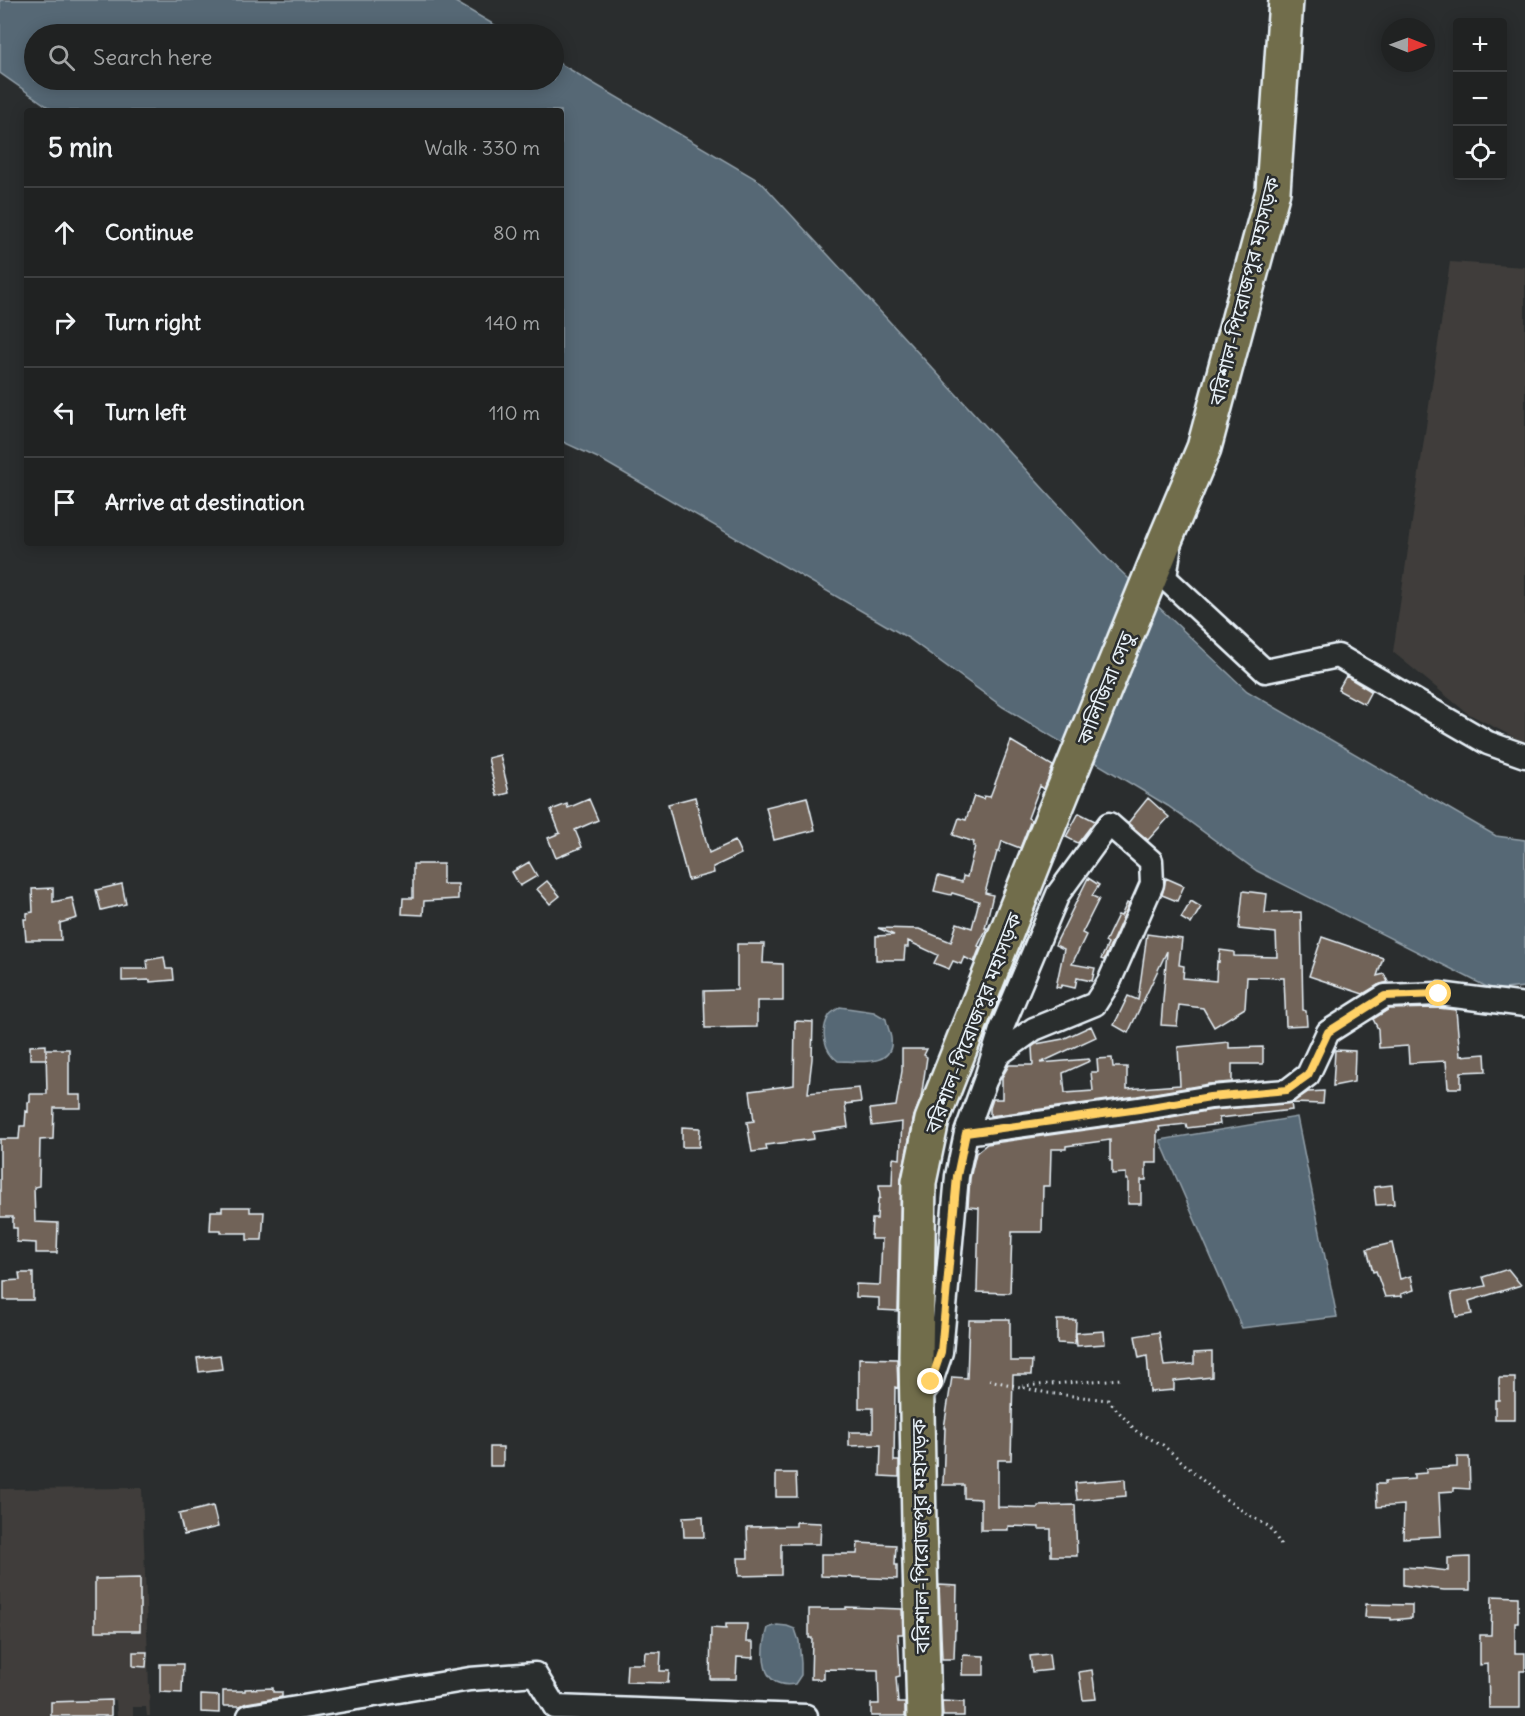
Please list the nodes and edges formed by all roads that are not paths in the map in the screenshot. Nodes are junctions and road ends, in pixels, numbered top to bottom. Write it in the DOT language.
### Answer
graph roads {
  1 [pos="1287,0"];
  2 [pos="1171,528"];
  3 [pos="1525,756"];
  4 [pos="1044,838"];
  5 [pos="1525,1005"];
  6 [pos="986,1081"];
  7 [pos="966,1133"];
  8 [pos="917,1400"];
  9 [pos="249,1716"];
  10 [pos="806,1716"];
  11 [pos="924,1716"];
  1 -- 2 [label="highway, বরিশাল-পিরোজপুর মহাসড়ক"];
  2 -- 3 [label="street"];
  2 -- 4 [label="highway, কালিজিরা সেতু"];
  4 -- 8 [label="highway, বরিশাল-পিরোজপুর মহাসড়ক"];
  5 -- 7 [label="street"];
  6 -- 6 [label="street"];
  6 -- 7 [label="street"];
  7 -- 8 [label="street"];
  8 -- 11 [label="highway, বরিশাল-পিরোজপুর মহাসড়ক"];
  9 -- 10 [label="street"];
}
